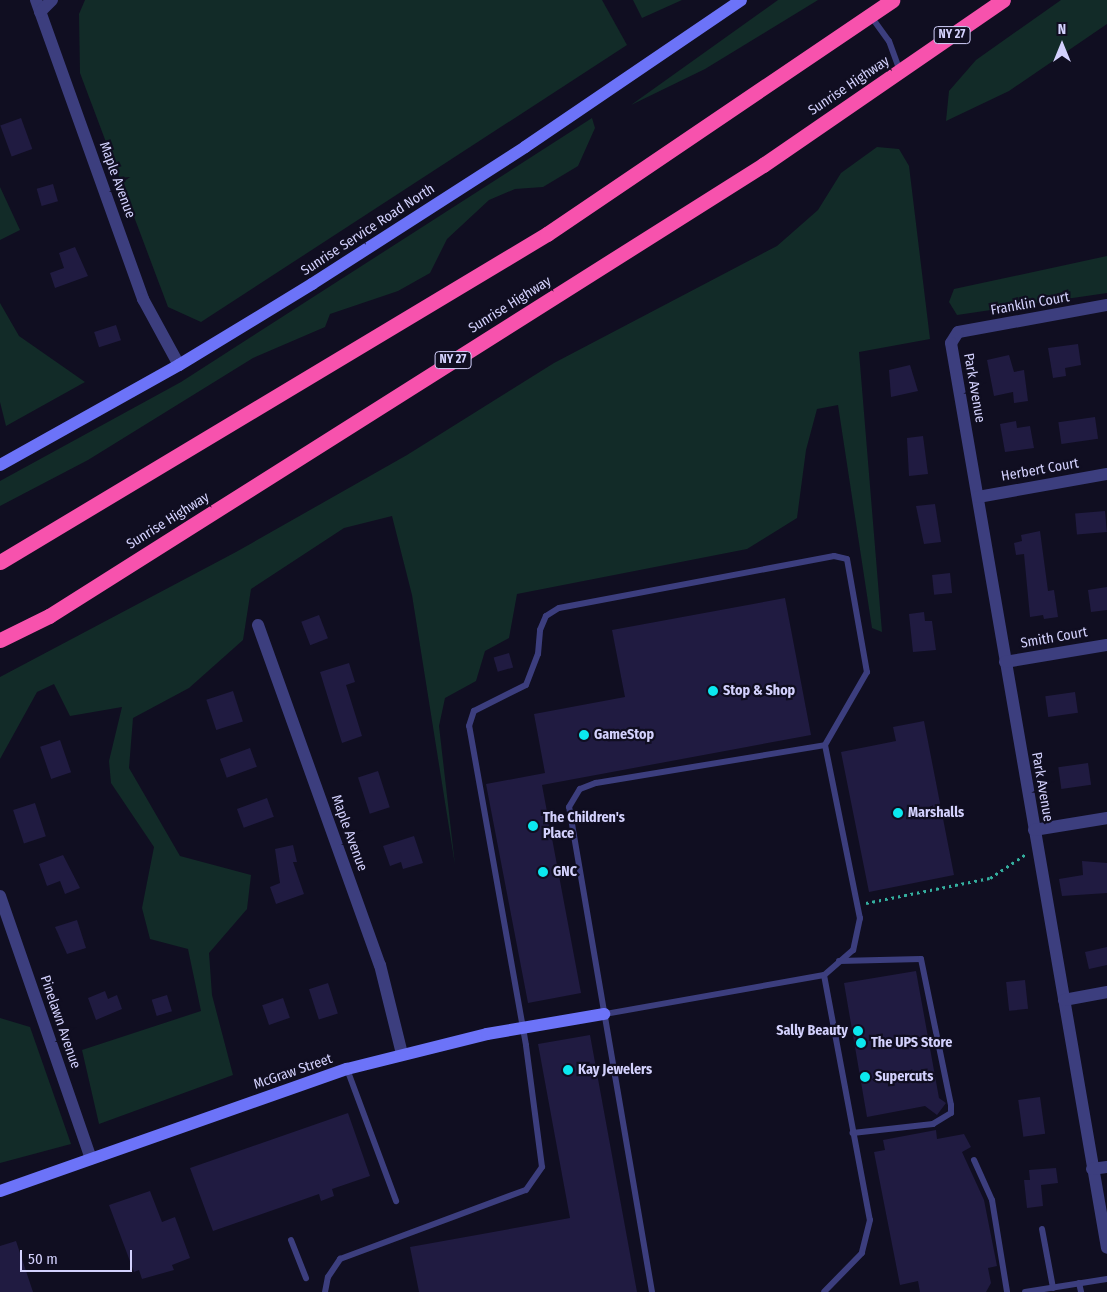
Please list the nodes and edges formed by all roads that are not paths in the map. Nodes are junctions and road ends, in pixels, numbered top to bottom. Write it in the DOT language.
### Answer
graph roads {
  1 [pos="52,0"];
  2 [pos="741,0"];
  3 [pos="892,0"];
  4 [pos="1003,0"];
  5 [pos="38,6"];
  6 [pos="870,15"];
  7 [pos="900,71"];
  8 [pos="1107,305"];
  9 [pos="958,332"];
  10 [pos="179,365"];
  11 [pos="0,465"];
  12 [pos="1107,474"];
  13 [pos="978,497"];
  14 [pos="0,562"];
  15 [pos="258,626"];
  16 [pos="0,640"];
  17 [pos="1107,644"];
  18 [pos="1005,662"];
  19 [pos="825,744"];
  20 [pos="1107,818"];
  21 [pos="1034,830"];
  22 [pos="0,896"];
  23 [pos="838,961"];
  24 [pos="824,975"];
  25 [pos="1107,992"];
  26 [pos="1064,1000"];
  27 [pos="604,1014"];
  28 [pos="522,1027"];
  29 [pos="402,1054"];
  30 [pos="347,1069"];
  31 [pos="853,1133"];
  32 [pos="91,1158"];
  33 [pos="974,1160"];
  34 [pos="1107,1167"];
  35 [pos="1092,1170"];
  36 [pos="0,1191"];
  37 [pos="396,1201"];
  38 [pos="1042,1229"];
  39 [pos="291,1240"];
  40 [pos="1107,1248"];
  41 [pos="306,1278"];
  42 [pos="1107,1279"];
  43 [pos="1079,1283"];
  44 [pos="1053,1288"];
  45 [pos="325,1292"];
  46 [pos="652,1292"];
  47 [pos="824,1292"];
  48 [pos="1007,1292"];
  49 [pos="1025,1292"];
  50 [pos="1081,1292"];
  1 -- 5 [label="street"];
  2 -- 10 [label="street, Sunrise Service Road North"];
  3 -- 6 [label="highway"];
  4 -- 7 [label="highway, Sunrise Highway / NY 27"];
  5 -- 10 [label="street, Maple Avenue"];
  6 -- 7 [label="lane"];
  6 -- 14 [label="highway"];
  7 -- 16 [label="highway, Sunrise Highway / NY 27"];
  8 -- 9 [label="street, Franklin Court"];
  9 -- 13 [label="street, Park Avenue"];
  10 -- 11 [label="street, Sunrise Service Road North"];
  12 -- 13 [label="street, Herbert Court"];
  13 -- 18 [label="street, Park Avenue"];
  15 -- 29 [label="street, Maple Avenue"];
  17 -- 18 [label="street, Smith Court"];
  18 -- 21 [label="street, Park Avenue"];
  19 -- 23 [label="lane"];
  19 -- 27 [label="lane"];
  19 -- 28 [label="lane"];
  20 -- 21 [label="street"];
  21 -- 26 [label="street, Park Avenue"];
  22 -- 32 [label="street, Pinelawn Avenue"];
  23 -- 24 [label="lane"];
  23 -- 31 [label="lane"];
  24 -- 27 [label="lane"];
  24 -- 31 [label="lane"];
  25 -- 26 [label="street"];
  26 -- 35 [label="street, Park Avenue"];
  27 -- 28 [label="street, McGraw Street"];
  27 -- 46 [label="lane"];
  28 -- 29 [label="street, McGraw Street"];
  28 -- 45 [label="lane"];
  29 -- 30 [label="street, McGraw Street"];
  30 -- 32 [label="street, McGraw Street"];
  30 -- 37 [label="lane"];
  31 -- 47 [label="lane"];
  32 -- 36 [label="street, McGraw Street"];
  33 -- 48 [label="lane"];
  34 -- 35 [label="street"];
  35 -- 40 [label="street, Park Avenue"];
  38 -- 44 [label="lane"];
  39 -- 41 [label="lane"];
  42 -- 43 [label="lane"];
  43 -- 44 [label="lane"];
  43 -- 50 [label="lane"];
  44 -- 49 [label="lane"];
}
